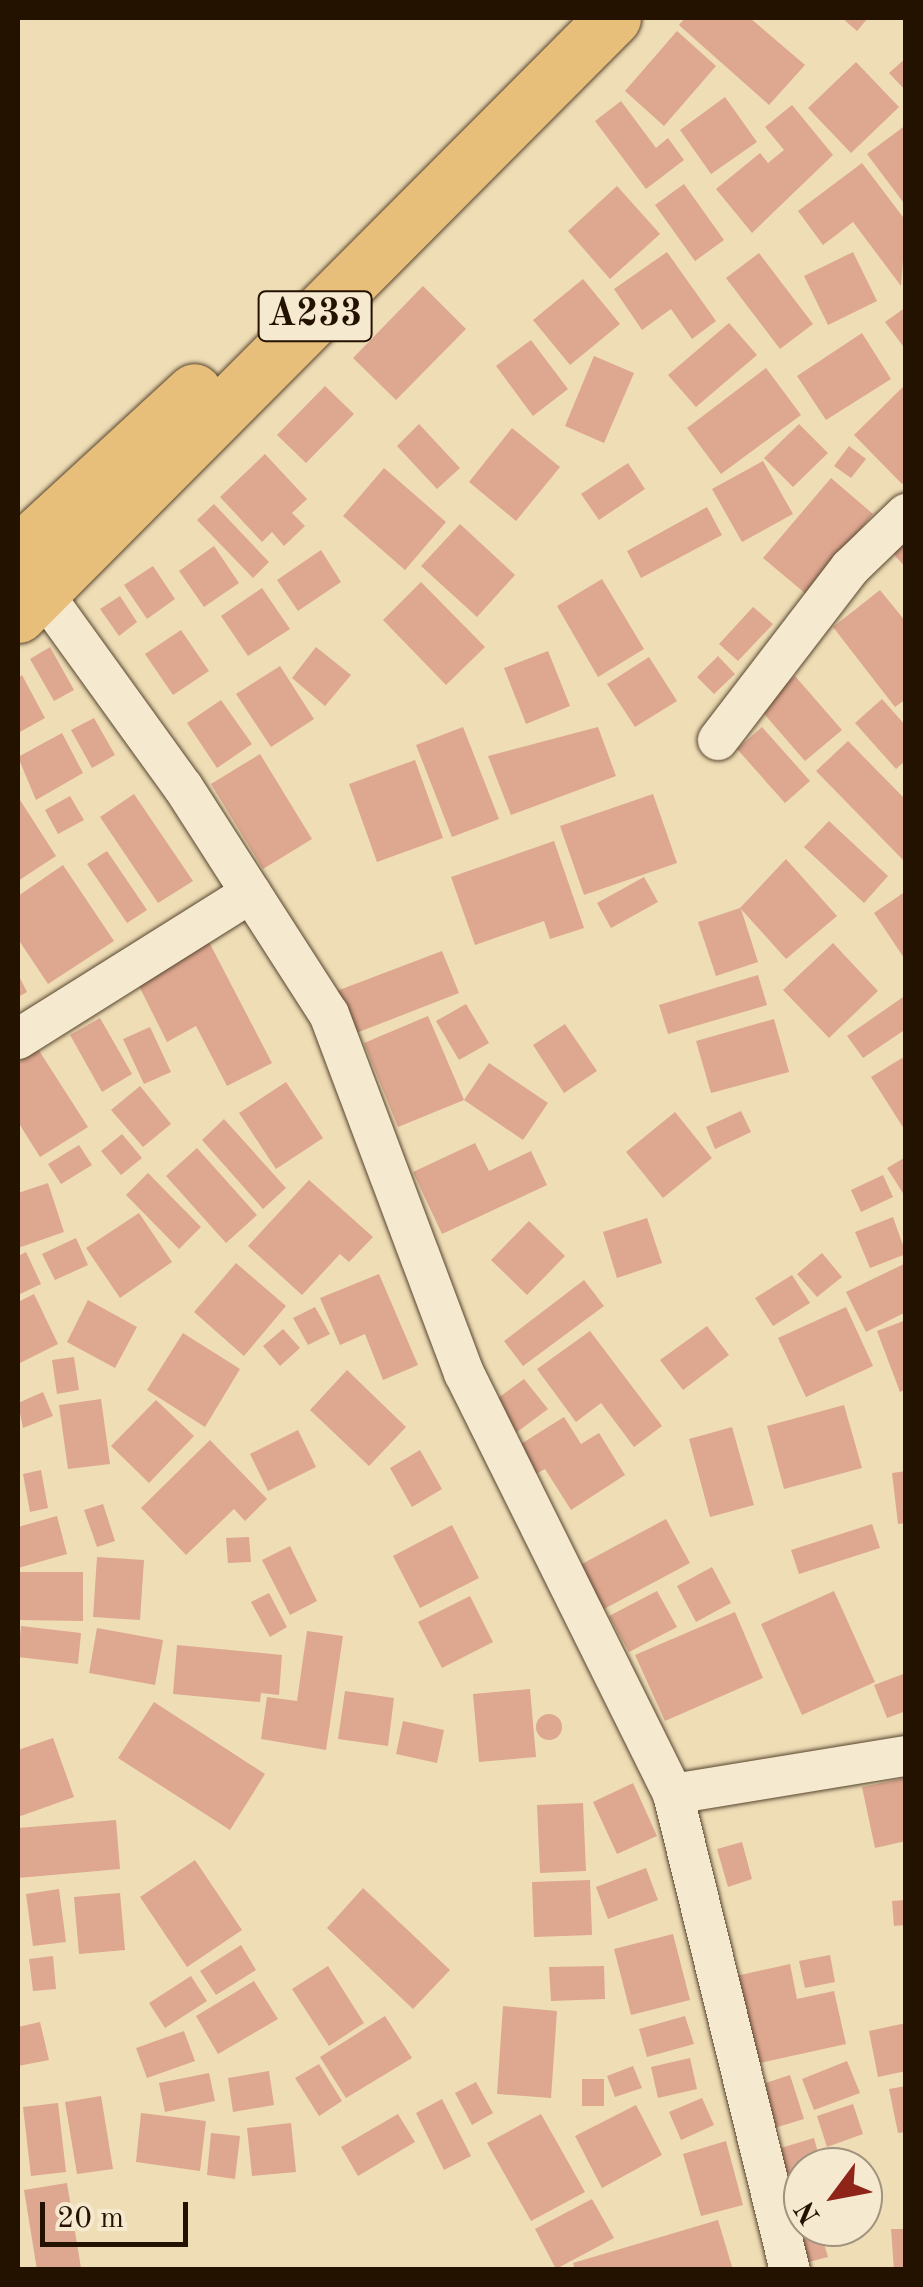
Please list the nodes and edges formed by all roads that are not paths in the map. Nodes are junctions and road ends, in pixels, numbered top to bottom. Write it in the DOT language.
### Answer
graph roads {
  1 [pos="560,18"];
  2 [pos="613,18"];
  3 [pos="906,514"];
  4 [pos="27,588"];
  5 [pos="718,740"];
  6 [pos="251,893"];
  7 [pos="18,1039"];
  8 [pos="906,1756"];
  9 [pos="673,1794"];
  10 [pos="790,2270"];
  1 -- 4 [label="highway, A233"];
  2 -- 4 [label="highway, A233"];
  3 -- 5 [label="street"];
  4 -- 6 [label="street"];
  6 -- 7 [label="street"];
  6 -- 9 [label="street"];
  8 -- 9 [label="street"];
  9 -- 10 [label="street"];
}
